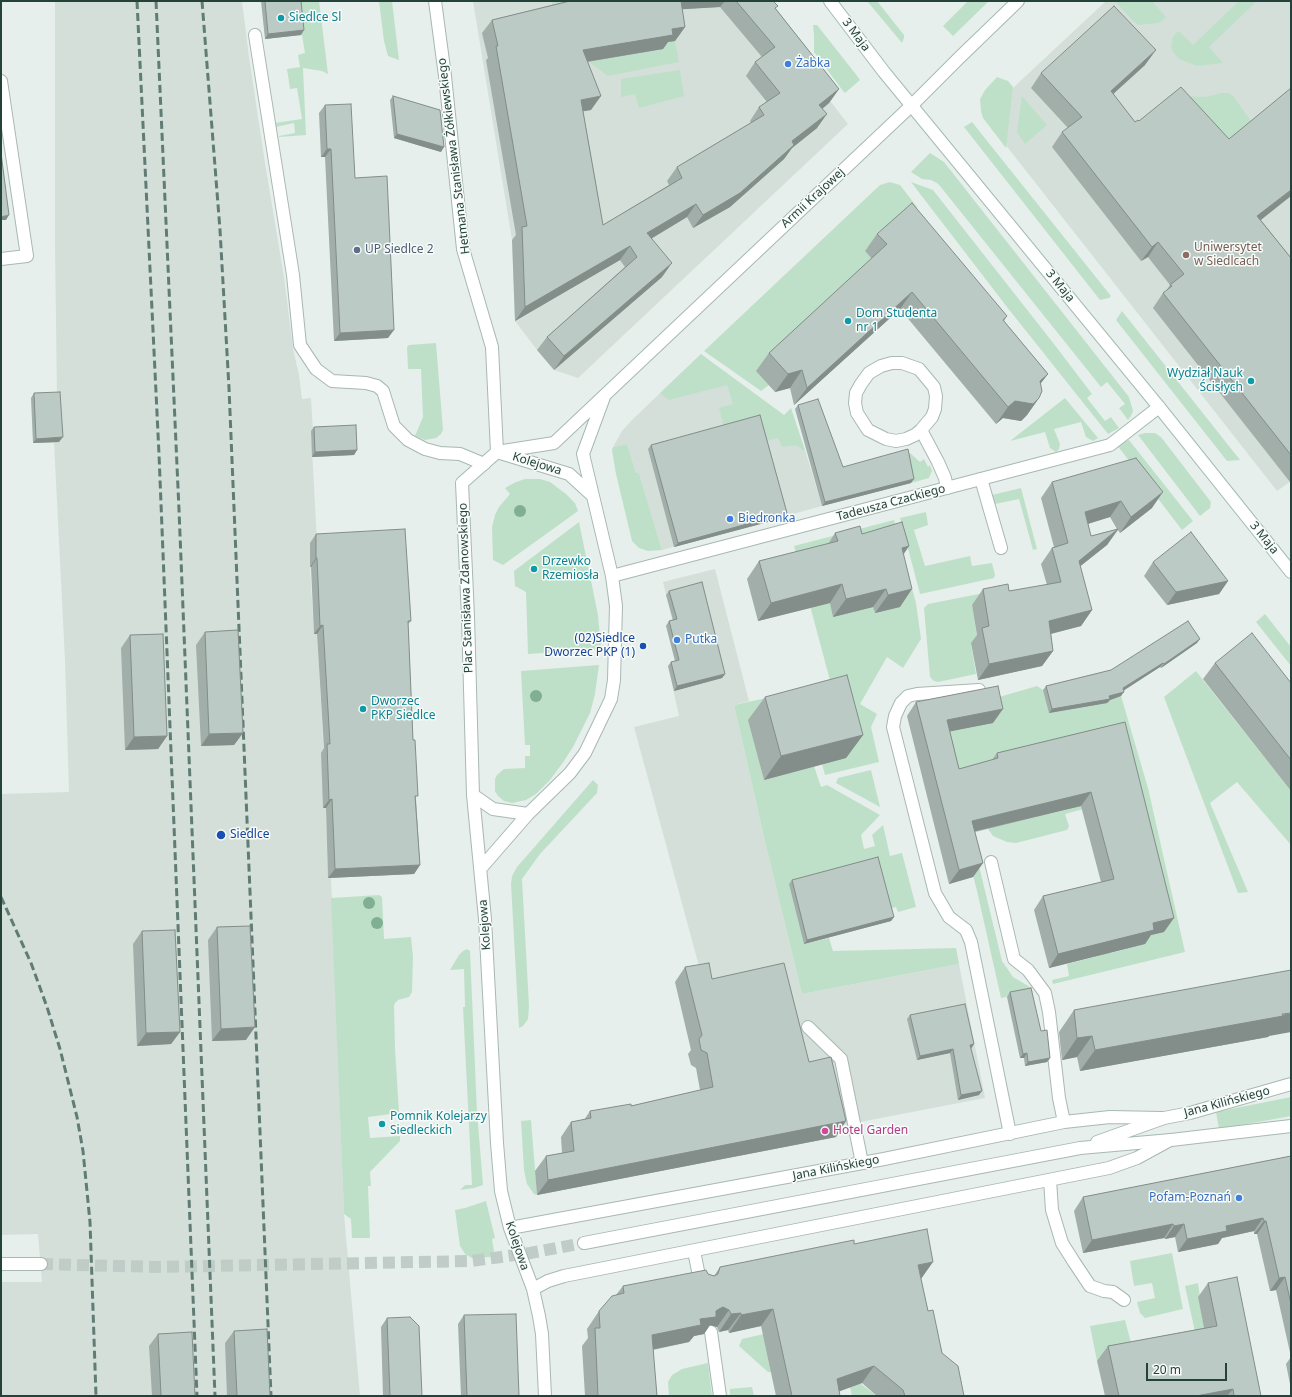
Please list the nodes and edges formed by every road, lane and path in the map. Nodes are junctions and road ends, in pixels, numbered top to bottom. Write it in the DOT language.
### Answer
graph roads {
  1 [pos="435,1"];
  2 [pos="830,1"];
  3 [pos="1018,1"];
  4 [pos="256,35"];
  5 [pos="1,81"];
  6 [pos="912,105"];
  7 [pos="1,259"];
  8 [pos="606,394"];
  9 [pos="1159,406"];
  10 [pos="921,430"];
  11 [pos="497,452"];
  12 [pos="484,464"];
  13 [pos="981,479"];
  14 [pos="947,488"];
  15 [pos="593,496"];
  16 [pos="1001,548"];
  17 [pos="1291,572"];
  18 [pos="612,576"];
  19 [pos="979,690"];
  20 [pos="473,796"];
  21 [pos="528,814"];
  22 [pos="991,862"];
  23 [pos="481,868"];
  24 [pos="808,1027"];
  25 [pos="1291,1084"];
  26 [pos="1164,1118"];
  27 [pos="1064,1122"];
  28 [pos="1291,1126"];
  29 [pos="1010,1134"];
  30 [pos="1171,1140"];
  31 [pos="1080,1148"];
  32 [pos="862,1163"];
  33 [pos="1050,1180"];
  34 [pos="510,1228"];
  35 [pos="584,1243"];
  36 [pos="694,1251"];
  37 [pos="1,1264"];
  38 [pos="41,1264"];
  39 [pos="701,1286"];
  40 [pos="533,1289"];
  41 [pos="1124,1300"];
  42 [pos="711,1332"];
  43 [pos="545,1396"];
  44 [pos="720,1396"];
  1 -- 11 [label="street, Hetmana Stanisława Żółkiewskiego"];
  2 -- 6 [label="street, 3 Maja"];
  3 -- 6 [label="street, Armii Krajowej"];
  4 -- 12 [label="street"];
  5 -- 7 [label="street"];
  6 -- 8 [label="street, Armii Krajowej"];
  6 -- 9 [label="street, 3 Maja"];
  8 -- 11 [label="street"];
  8 -- 15 [label="street"];
  9 -- 13 [label="street, Tadeusza Czackiego"];
  9 -- 17 [label="street, 3 Maja"];
  10 -- 10 [label="street"];
  10 -- 14 [label="street"];
  11 -- 12 [label="street, Plac Stanisława Zdanowskiego"];
  11 -- 15 [label="street, Kolejowa"];
  12 -- 20 [label="street, Plac Stanisława Zdanowskiego"];
  13 -- 14 [label="street, Tadeusza Czackiego"];
  13 -- 16 [label="street"];
  14 -- 18 [label="street, Tadeusza Czackiego"];
  15 -- 18 [label="street"];
  18 -- 21 [label="street"];
  19 -- 29 [label="street"];
  20 -- 21 [label="street"];
  20 -- 23 [label="street, Plac Stanisława Zdanowskiego"];
  21 -- 23 [label="street"];
  22 -- 27 [label="street"];
  23 -- 34 [label="street, Kolejowa"];
  24 -- 32 [label="street"];
  25 -- 26 [label="street, Jana Kilińskiego"];
  26 -- 27 [label="street, Jana Kilińskiego"];
  26 -- 31 [label="street, Jana Kilińskiego"];
  27 -- 29 [label="street, Jana Kilińskiego"];
  28 -- 30 [label="street, Jana Kilińskiego"];
  29 -- 32 [label="street, Jana Kilińskiego"];
  30 -- 31 [label="street, Jana Kilińskiego"];
  30 -- 33 [label="street, Jana Kilińskiego"];
  31 -- 35 [label="street, Jana Kilińskiego"];
  32 -- 34 [label="street, Jana Kilińskiego"];
  33 -- 36 [label="street, Jana Kilińskiego"];
  33 -- 41 [label="street"];
  34 -- 40 [label="street, Kolejowa"];
  36 -- 39 [label="street"];
  36 -- 40 [label="street, Jana Kilińskiego"];
  37 -- 38 [label="street"];
  40 -- 43 [label="street, Kolejowa"];
  42 -- 44 [label="street"];
}
